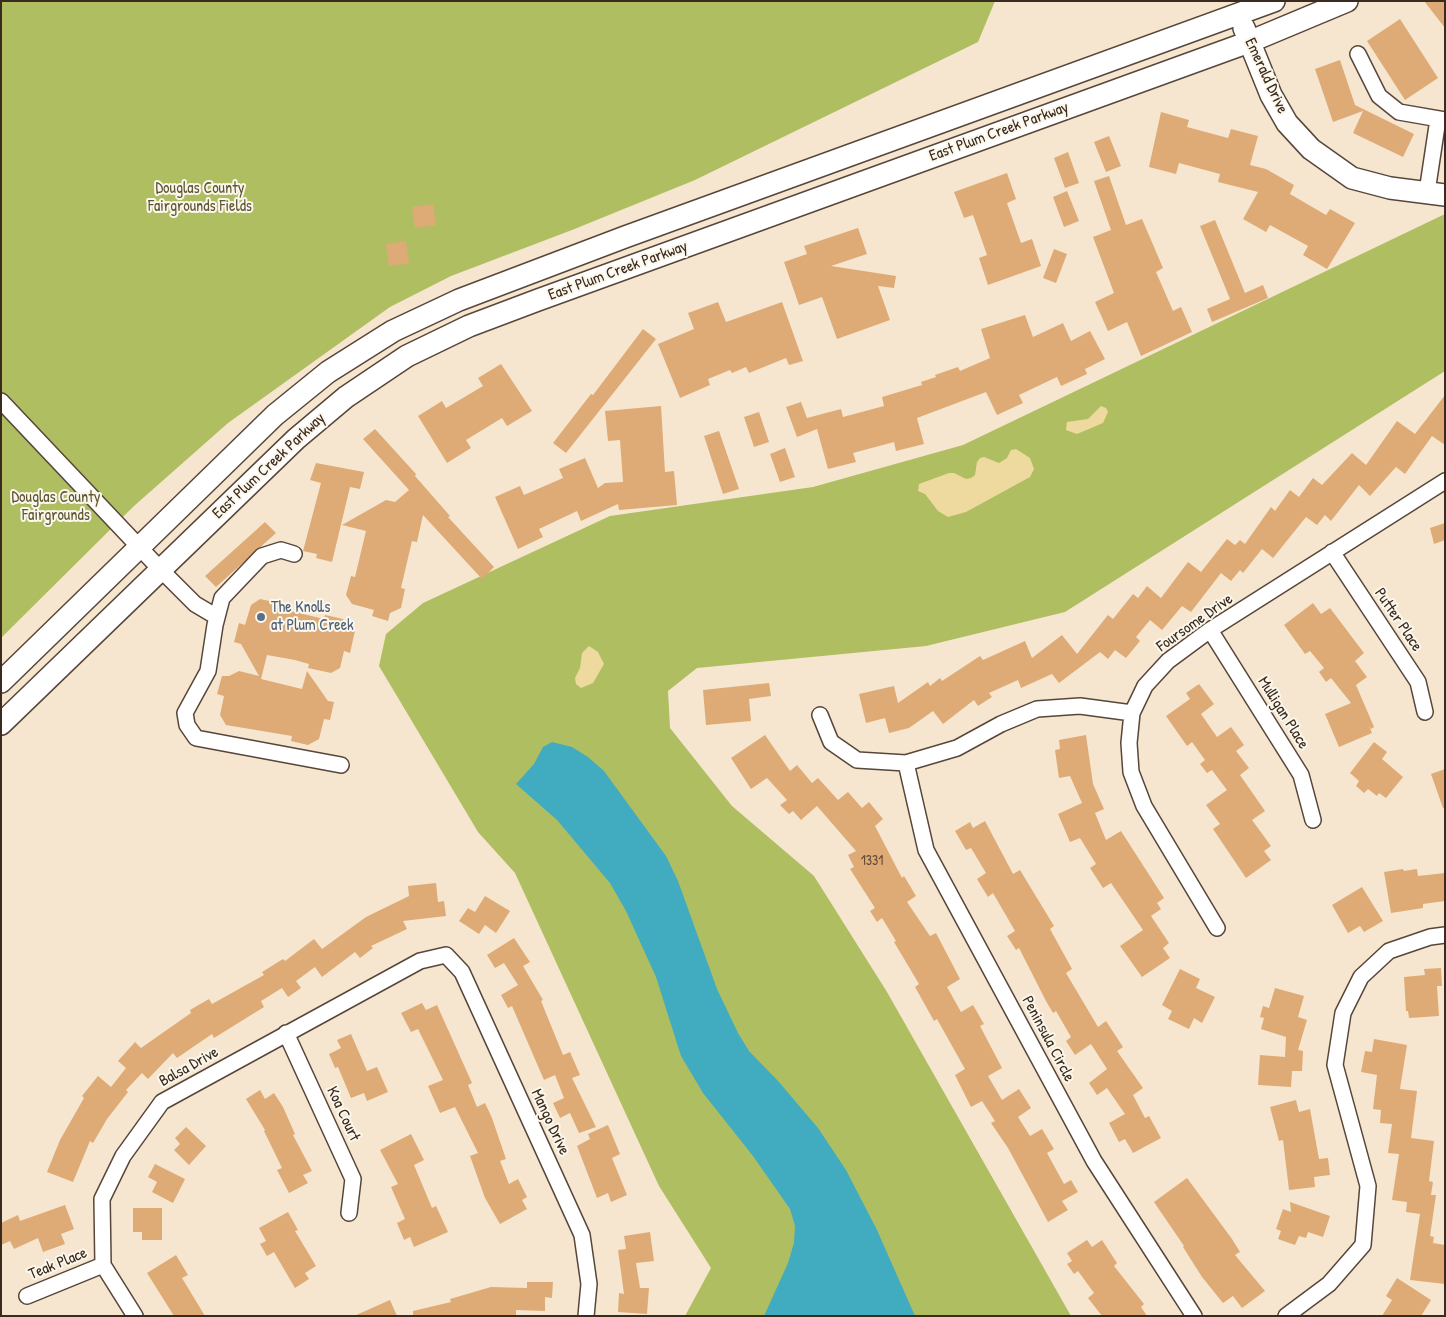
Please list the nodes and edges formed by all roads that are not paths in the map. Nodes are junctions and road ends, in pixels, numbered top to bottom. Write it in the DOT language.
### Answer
graph roads {
  1 [pos="1274,1"];
  2 [pos="1347,1"];
  3 [pos="1236,8"];
  4 [pos="1249,42"];
  5 [pos="1358,54"];
  6 [pos="1441,120"];
  7 [pos="1436,194"];
  8 [pos="1,401"];
  9 [pos="1445,481"];
  10 [pos="139,547"];
  11 [pos="1332,552"];
  12 [pos="294,554"];
  13 [pos="160,569"];
  14 [pos="217,617"];
  15 [pos="1210,630"];
  16 [pos="1,682"];
  17 [pos="1426,712"];
  18 [pos="1132,713"];
  19 [pos="820,715"];
  20 [pos="1,724"];
  21 [pos="906,763"];
  22 [pos="341,766"];
  23 [pos="1313,820"];
  24 [pos="1217,928"];
  25 [pos="1445,935"];
  26 [pos="446,955"];
  27 [pos="286,1033"];
  28 [pos="349,1213"];
  29 [pos="103,1265"];
  30 [pos="27,1296"];
  31 [pos="135,1316"];
  32 [pos="586,1316"];
  33 [pos="1194,1316"];
  34 [pos="1286,1316"];
  1 -- 3 [label="main road, East Plum Creek Parkway"];
  2 -- 4 [label="main road, East Plum Creek Parkway"];
  3 -- 4 [label="main road, Emerald Drive"];
  3 -- 10 [label="main road, East Plum Creek Parkway"];
  4 -- 7 [label="main road, Emerald Drive"];
  4 -- 13 [label="main road, East Plum Creek Parkway"];
  5 -- 6 [label="street"];
  6 -- 7 [label="street"];
  8 -- 10 [label="street"];
  9 -- 11 [label="street, Foursome Drive"];
  10 -- 13 [label="street"];
  10 -- 16 [label="main road, East Plum Creek Parkway"];
  11 -- 15 [label="street, Foursome Drive"];
  11 -- 17 [label="street, Putter Place"];
  12 -- 14 [label="street"];
  13 -- 14 [label="street"];
  13 -- 20 [label="main road, East Plum Creek Parkway"];
  14 -- 22 [label="street"];
  15 -- 18 [label="street, Foursome Drive"];
  15 -- 23 [label="street, Mulligan Place"];
  18 -- 21 [label="street"];
  18 -- 24 [label="street, Foursome Drive"];
  19 -- 21 [label="street"];
  21 -- 33 [label="street, Peninsula Circle"];
  25 -- 34 [label="street"];
  26 -- 27 [label="street, Balsa Drive"];
  26 -- 32 [label="street, Mango Drive"];
  27 -- 28 [label="street, Koa Court"];
  27 -- 29 [label="street, Balsa Drive"];
  29 -- 30 [label="street, Teak Place"];
  29 -- 31 [label="street"];
}
